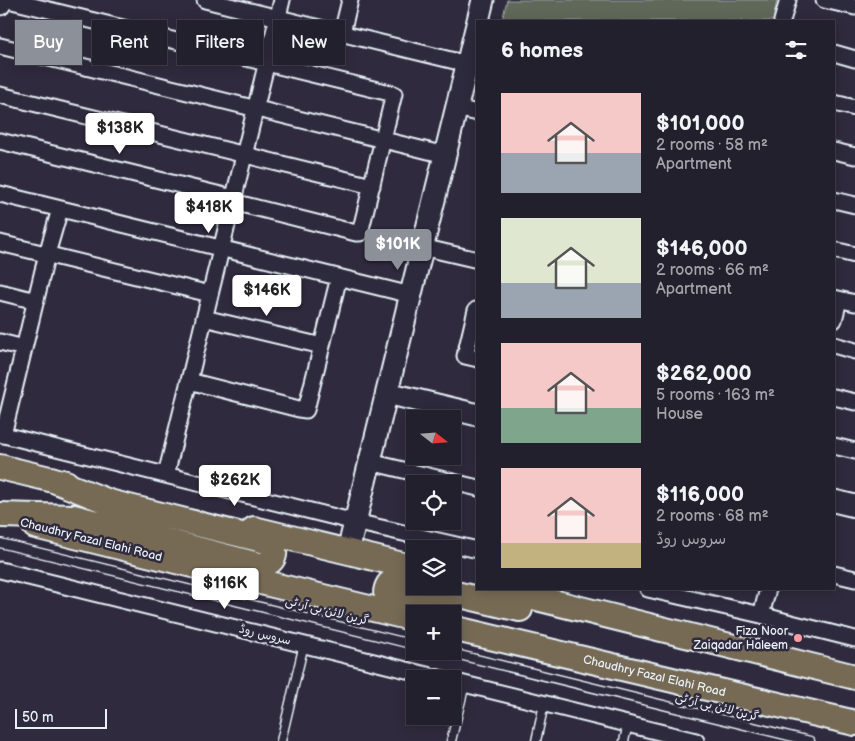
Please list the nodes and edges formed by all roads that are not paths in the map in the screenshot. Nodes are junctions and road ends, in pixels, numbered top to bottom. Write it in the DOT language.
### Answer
graph roads {
  1 [pos="1,0"];
  2 [pos="8,0"];
  3 [pos="205,0"];
  4 [pos="282,0"];
  5 [pos="350,0"];
  6 [pos="483,0"];
  7 [pos="788,0"];
  8 [pos="824,0"];
  9 [pos="0,4"];
  10 [pos="855,7"];
  11 [pos="278,18"];
  12 [pos="287,20"];
  13 [pos="478,20"];
  14 [pos="782,20"];
  15 [pos="345,21"];
  16 [pos="476,28"];
  17 [pos="345,34"];
  18 [pos="0,46"];
  19 [pos="835,54"];
  20 [pos="855,59"];
  21 [pos="267,63"];
  22 [pos="467,64"];
  23 [pos="0,95"];
  24 [pos="835,103"];
  25 [pos="256,108"];
  26 [pos="456,108"];
  27 [pos="855,108"];
  28 [pos="476,113"];
  29 [pos="383,139"];
  30 [pos="0,141"];
  31 [pos="835,151"];
  32 [pos="244,154"];
  33 [pos="445,155"];
  34 [pos="855,156"];
  35 [pos="372,186"];
  36 [pos="0,194"];
  37 [pos="233,200"];
  38 [pos="835,200"];
  39 [pos="855,205"];
  40 [pos="60,209"];
  41 [pos="0,243"];
  42 [pos="422,247"];
  43 [pos="221,248"];
  44 [pos="835,250"];
  45 [pos="47,254"];
  46 [pos="855,255"];
  47 [pos="476,260"];
  48 [pos="339,277"];
  49 [pos="0,292"];
  50 [pos="210,294"];
  51 [pos="411,295"];
  52 [pos="836,299"];
  53 [pos="36,301"];
  54 [pos="855,304"];
  55 [pos="476,312"];
  56 [pos="204,318"];
  57 [pos="0,342"];
  58 [pos="322,346"];
  59 [pos="835,346"];
  60 [pos="24,348"];
  61 [pos="855,351"];
  62 [pos="476,359"];
  63 [pos="189,381"];
  64 [pos="386,393"];
  65 [pos="835,397"];
  66 [pos="855,402"];
  67 [pos="476,415"];
  68 [pos="1,435"];
  69 [pos="835,446"];
  70 [pos="855,451"];
  71 [pos="370,462"];
  72 [pos="0,467"];
  73 [pos="166,475"];
  74 [pos="52,479"];
  75 [pos="476,488"];
  76 [pos="835,501"];
  77 [pos="855,506"];
  78 [pos="0,516"];
  79 [pos="355,522"];
  80 [pos="0,543"];
  81 [pos="476,550"];
  82 [pos="348,552"];
  83 [pos="406,566"];
  84 [pos="0,570"];
  85 [pos="835,574"];
  86 [pos="461,579"];
  87 [pos="855,579"];
  88 [pos="406,582"];
  89 [pos="476,583"];
  90 [pos="504,590"];
  91 [pos="653,590"];
  92 [pos="768,590"];
  93 [pos="461,595"];
  94 [pos="411,605"];
  95 [pos="761,614"];
  96 [pos="406,617"];
  97 [pos="461,618"];
  98 [pos="461,630"];
  99 [pos="673,631"];
  100 [pos="855,639"];
  101 [pos="406,642"];
  102 [pos="304,644"];
  103 [pos="461,656"];
  104 [pos="407,670"];
  105 [pos="645,674"];
  106 [pos="855,677"];
  107 [pos="461,683"];
  108 [pos="544,704"];
  109 [pos="855,723"];
  110 [pos="628,724"];
  111 [pos="453,725"];
  112 [pos="280,741"];
  113 [pos="451,741"];
  114 [pos="536,741"];
  115 [pos="624,741"];
  116 [pos="696,741"];
  117 [pos="810,741"];
  1 -- 9 [label="street"];
  2 -- 21 [label="street"];
  3 -- 11 [label="street"];
  4 -- 11 [label="street"];
  5 -- 15 [label="street"];
  6 -- 13 [label="street"];
  7 -- 14 [label="street"];
  8 -- 10 [label="street"];
  11 -- 12 [label="street"];
  11 -- 21 [label="street"];
  16 -- 22 [label="street"];
  17 -- 22 [label="street"];
  18 -- 25 [label="street"];
  19 -- 20 [label="street"];
  21 -- 25 [label="street"];
  21 -- 29 [label="street"];
  22 -- 26 [label="street"];
  23 -- 32 [label="street"];
  24 -- 27 [label="street"];
  25 -- 29 [label="street"];
  25 -- 32 [label="street"];
  26 -- 28 [label="street"];
  26 -- 33 [label="street"];
  29 -- 33 [label="street"];
  29 -- 35 [label="street"];
  30 -- 37 [label="street"];
  31 -- 34 [label="street"];
  32 -- 35 [label="street"];
  32 -- 37 [label="street"];
  33 -- 42 [label="street"];
  35 -- 37 [label="street"];
  36 -- 40 [label="street"];
  37 -- 43 [label="street"];
  38 -- 39 [label="street"];
  40 -- 43 [label="street"];
  40 -- 45 [label="street"];
  41 -- 45 [label="street"];
  42 -- 47 [label="street"];
  42 -- 51 [label="street"];
  43 -- 48 [label="street"];
  43 -- 50 [label="street"];
  44 -- 46 [label="street"];
  45 -- 50 [label="street"];
  45 -- 53 [label="street"];
  48 -- 51 [label="street"];
  48 -- 58 [label="street"];
  49 -- 53 [label="street"];
  50 -- 56 [label="street"];
  51 -- 64 [label="street"];
  52 -- 54 [label="street"];
  53 -- 60 [label="street"];
  55 -- 62 [label="street"];
  56 -- 58 [label="street"];
  56 -- 63 [label="street"];
  57 -- 60 [label="street"];
  58 -- 63 [label="street"];
  59 -- 61 [label="street"];
  60 -- 68 [label="street"];
  63 -- 73 [label="street"];
  64 -- 67 [label="street"];
  64 -- 71 [label="street"];
  65 -- 66 [label="street"];
  68 -- 73 [label="street"];
  69 -- 70 [label="street"];
  71 -- 75 [label="street"];
  71 -- 79 [label="street"];
  72 -- 74 [label="main road"];
  73 -- 79 [label="street"];
  74 -- 78 [label="main road"];
  74 -- 82 [label="main road"];
  76 -- 77 [label="street"];
  78 -- 96 [label="main road, Chaudhry Fazal Elahi Road"];
  79 -- 81 [label="street"];
  79 -- 82 [label="street"];
  80 -- 101 [label="lane, گرین لائن بی آر ٹی"];
  82 -- 83 [label="main road"];
  84 -- 102 [label="street, سروس روڈ"];
  85 -- 87 [label="street"];
  86 -- 89 [label="main road"];
  88 -- 94 [label="main road"];
  90 -- 99 [label="main road"];
  91 -- 95 [label="street"];
  92 -- 95 [label="street"];
  93 -- 99 [label="main road"];
  95 -- 100 [label="street"];
  97 -- 105 [label="main road"];
  98 -- 105 [label="main road, Chaudhry Fazal Elahi Road"];
  99 -- 106 [label="main road"];
  102 -- 104 [label="street, سروس روڈ"];
  102 -- 112 [label="lane"];
  103 -- 117 [label="lane, گرین لائن بی آر ٹی"];
  105 -- 109 [label="main road, Chaudhry Fazal Elahi Road"];
  107 -- 108 [label="street"];
  108 -- 110 [label="street"];
  108 -- 114 [label="lane"];
  110 -- 115 [label="lane"];
  110 -- 116 [label="street"];
  111 -- 113 [label="lane"];
}
